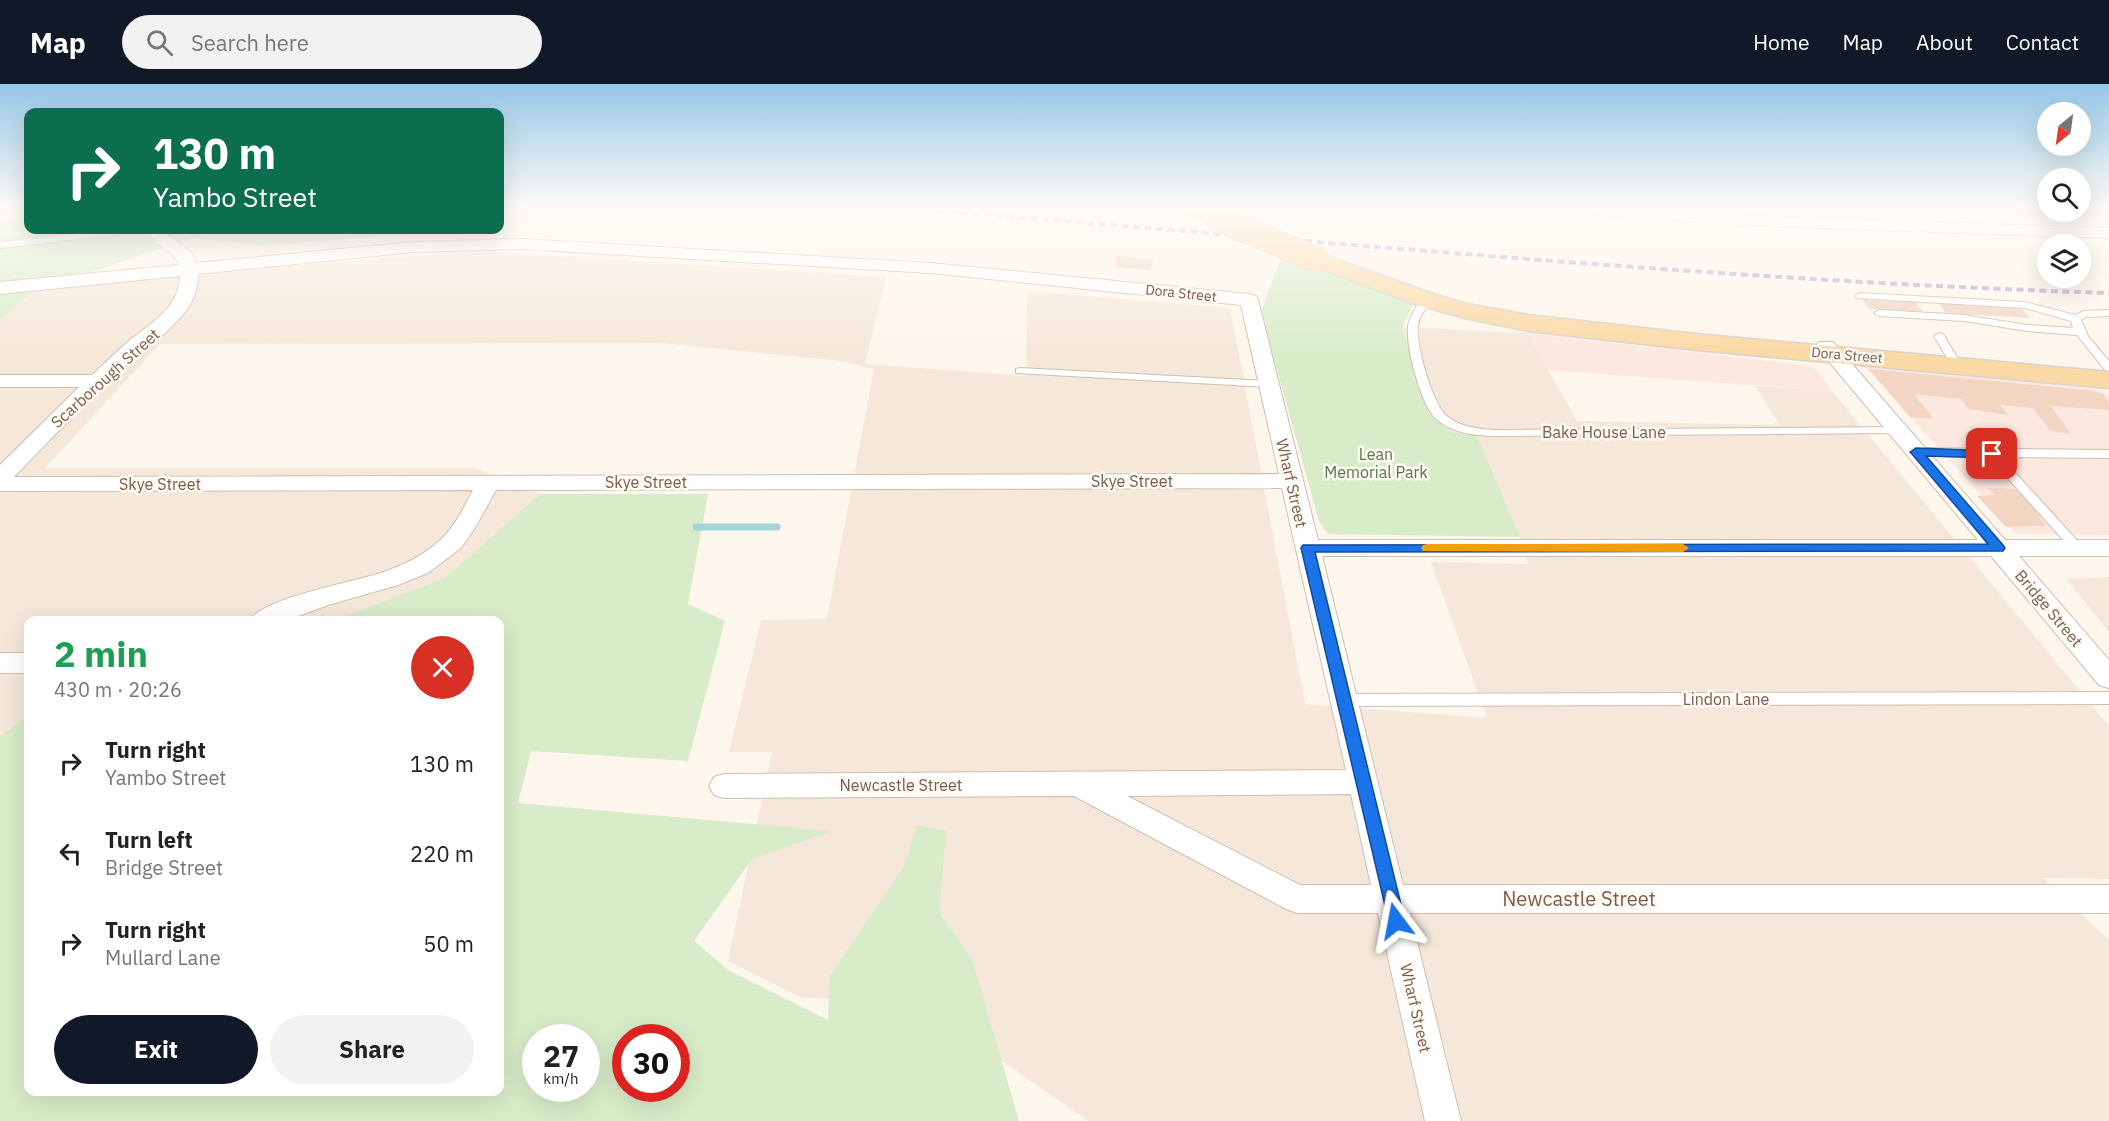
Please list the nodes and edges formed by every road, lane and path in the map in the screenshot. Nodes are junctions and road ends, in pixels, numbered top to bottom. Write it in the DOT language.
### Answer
graph roads {
  1 [pos="184,255"];
  2 [pos="323,255"];
  3 [pos="725,255"];
  4 [pos="1307,255"];
  5 [pos="189,268"];
  6 [pos="0,288"];
  7 [pos="1860,296"];
  8 [pos="1249,300"];
  9 [pos="1427,300"];
  10 [pos="2109,313"];
  11 [pos="1879,314"];
  12 [pos="2076,319"];
  13 [pos="2079,332"];
  14 [pos="1939,336"];
  15 [pos="1829,350"];
  16 [pos="1953,359"];
  17 [pos="2109,368"];
  18 [pos="1020,370"];
  19 [pos="2109,373"];
  20 [pos="2109,380"];
  21 [pos="0,381"];
  22 [pos="98,381"];
  23 [pos="1269,384"];
  24 [pos="1898,430"];
  25 [pos="1916,452"];
  26 [pos="1992,454"];
  27 [pos="2109,454"];
  28 [pos="0,478"];
  29 [pos="1292,481"];
  30 [pos="488,483"];
  31 [pos="0,484"];
  32 [pos="1308,548"];
  33 [pos="1998,548"];
  34 [pos="2078,548"];
  35 [pos="2109,548"];
  36 [pos="275,616"];
  37 [pos="0,663"];
  38 [pos="24,663"];
  39 [pos="2109,678"];
  40 [pos="2109,698"];
  41 [pos="1343,700"];
  42 [pos="1363,782"];
  43 [pos="1078,784"];
  44 [pos="724,786"];
  45 [pos="1391,899"];
  46 [pos="2109,899"];
  47 [pos="1443,1121"];
  1 -- 5 [label="street"];
  2 -- 5 [label="street, Dora Street"];
  3 -- 8 [label="street, Dora Street"];
  4 -- 9 [label="main road, Dora Street, bridge"];
  5 -- 6 [label="street, Dora Street"];
  5 -- 22 [label="street, Scarborough Street"];
  7 -- 12 [label="lane"];
  8 -- 23 [label="street, Wharf Street"];
  9 -- 15 [label="main road, Dora Street"];
  9 -- 24 [label="lane, Bake House Lane"];
  10 -- 12 [label="lane"];
  11 -- 13 [label="lane"];
  12 -- 13 [label="lane"];
  13 -- 17 [label="lane"];
  14 -- 16 [label="lane"];
  15 -- 16 [label="main road, Dora Street"];
  15 -- 20 [label="main road, Dora Street"];
  15 -- 24 [label="street, Bridge Street"];
  16 -- 19 [label="main road, Dora Street"];
  18 -- 23 [label="lane"];
  21 -- 22 [label="street"];
  22 -- 28 [label="street, Scarborough Street"];
  23 -- 29 [label="street, Wharf Street"];
  24 -- 25 [label="street, Bridge Street"];
  25 -- 26 [label="lane"];
  25 -- 33 [label="street, Bridge Street"];
  26 -- 27 [label="lane"];
  26 -- 34 [label="lane"];
  29 -- 30 [label="street, Skye Street"];
  29 -- 32 [label="street, Wharf Street"];
  30 -- 31 [label="street, Skye Street"];
  30 -- 36 [label="street"];
  32 -- 33 [label="street"];
  32 -- 41 [label="street, Wharf Street"];
  33 -- 34 [label="street"];
  33 -- 39 [label="street, Bridge Street"];
  34 -- 35 [label="street"];
  37 -- 38 [label="street"];
  40 -- 41 [label="lane, Lindon Lane"];
  41 -- 42 [label="street, Wharf Street"];
  42 -- 43 [label="street, Newcastle Street"];
  42 -- 45 [label="street, Wharf Street"];
  43 -- 44 [label="street, Newcastle Street"];
  43 -- 45 [label="street, Newcastle Street"];
  45 -- 46 [label="street, Newcastle Street"];
  45 -- 47 [label="street, Wharf Street"];
}
